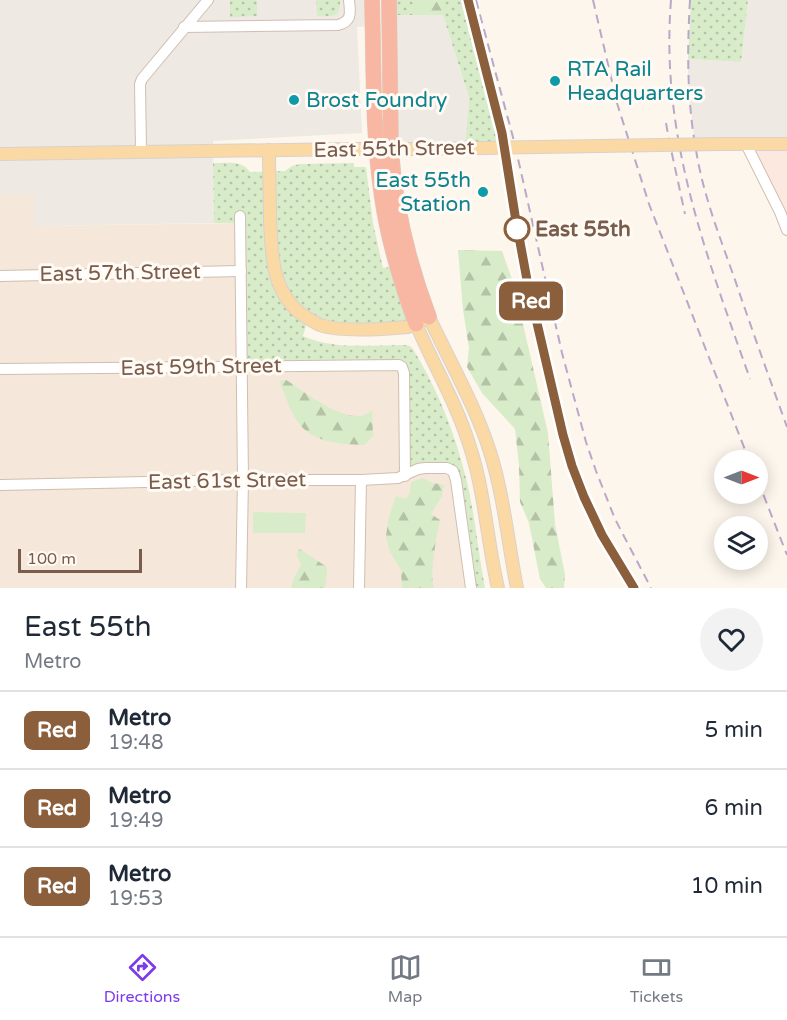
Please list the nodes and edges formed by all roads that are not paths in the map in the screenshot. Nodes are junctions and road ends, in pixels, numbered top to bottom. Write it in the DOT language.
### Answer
graph roads {
  1 [pos="208,0"];
  2 [pos="349,0"];
  3 [pos="372,0"];
  4 [pos="389,0"];
  5 [pos="184,27"];
  6 [pos="746,144"];
  7 [pos="787,144"];
  8 [pos="269,150"];
  9 [pos="141,152"];
  10 [pos="0,154"];
  11 [pos="240,216"];
  12 [pos="787,230"];
  13 [pos="241,271"];
  14 [pos="0,276"];
  15 [pos="423,321"];
  16 [pos="241,366"];
  17 [pos="0,369"];
  18 [pos="405,476"];
  19 [pos="243,480"];
  20 [pos="361,480"];
  21 [pos="0,485"];
  22 [pos="241,588"];
  23 [pos="359,588"];
  24 [pos="471,588"];
  25 [pos="498,588"];
  26 [pos="517,588"];
  1 -- 5 [label="street"];
  2 -- 5 [label="street"];
  3 -- 15 [label="highway"];
  4 -- 15 [label="highway"];
  5 -- 9 [label="street"];
  6 -- 7 [label="main road, East 55th Street"];
  6 -- 8 [label="main road, East 55th Street, bridge"];
  6 -- 12 [label="street"];
  8 -- 9 [label="main road, East 55th Street"];
  8 -- 15 [label="main road"];
  9 -- 10 [label="main road, East 55th Street"];
  11 -- 13 [label="street"];
  13 -- 14 [label="street, East 57th Street"];
  13 -- 16 [label="street"];
  15 -- 25 [label="main road"];
  15 -- 26 [label="main road"];
  16 -- 17 [label="street, East 59th Street"];
  16 -- 18 [label="street, East 59th Street"];
  16 -- 19 [label="street"];
  18 -- 20 [label="street, East 61st Street"];
  18 -- 24 [label="street, East 61st Street"];
  19 -- 20 [label="street, East 61st Street"];
  19 -- 21 [label="street, East 61st Street"];
  19 -- 22 [label="street"];
  20 -- 23 [label="street"];
}
